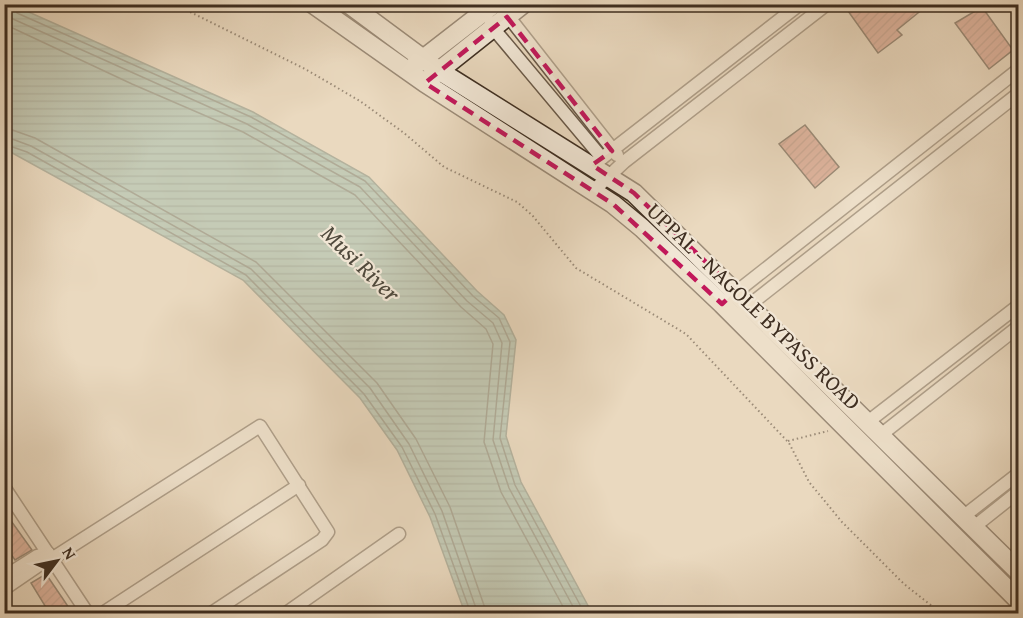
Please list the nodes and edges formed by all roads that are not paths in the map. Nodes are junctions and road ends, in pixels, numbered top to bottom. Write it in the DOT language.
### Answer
graph roads {
  1 [pos="313,4"];
  2 [pos="349,4"];
  3 [pos="523,4"];
  4 [pos="800,4"];
  5 [pos="826,4"];
  6 [pos="494,11"];
  7 [pos="423,59"];
  8 [pos="438,70"];
  9 [pos="1018,70"];
  10 [pos="408,71"];
  11 [pos="425,84"];
  12 [pos="1018,94"];
  13 [pos="646,124"];
  14 [pos="637,152"];
  15 [pos="602,158"];
  16 [pos="624,162"];
  17 [pos="611,177"];
  18 [pos="593,191"];
  19 [pos="743,298"];
  20 [pos="1018,306"];
  21 [pos="728,310"];
  22 [pos="1018,327"];
  23 [pos="875,427"];
  24 [pos="1018,474"];
  25 [pos="299,485"];
  26 [pos="4,487"];
  27 [pos="1018,492"];
  28 [pos="969,522"];
  29 [pos="399,534"];
  30 [pos="51,556"];
  31 [pos="1018,571"];
  32 [pos="4,577"];
  33 [pos="4,589"];
  34 [pos="1018,600"];
  35 [pos="106,611"];
  36 [pos="88,614"];
  37 [pos="210,614"];
  38 [pos="285,614"];
  1 -- 10 [label="street, UPPAL - NAGOLE BYPASS ROAD"];
  2 -- 7 [label="street, UPPAL - NAGOLE BYPASS ROAD"];
  3 -- 6 [label="street"];
  4 -- 13 [label="street"];
  5 -- 14 [label="street"];
  6 -- 7 [label="street"];
  6 -- 8 [label="street"];
  6 -- 15 [label="street"];
  6 -- 15 [label="street"];
  7 -- 8 [label="street, UPPAL - NAGOLE BYPASS ROAD"];
  7 -- 10 [label="street"];
  8 -- 11 [label="street"];
  8 -- 15 [label="street, UPPAL - NAGOLE BYPASS ROAD"];
  9 -- 19 [label="street"];
  10 -- 11 [label="street, UPPAL - NAGOLE BYPASS ROAD"];
  11 -- 18 [label="street, UPPAL - NAGOLE BYPASS ROAD"];
  12 -- 19 [label="street"];
  13 -- 14 [label="street"];
  13 -- 15 [label="street"];
  14 -- 16 [label="street"];
  15 -- 16 [label="street"];
  15 -- 17 [label="street, UPPAL - NAGOLE BYPASS ROAD"];
  16 -- 17 [label="street"];
  17 -- 18 [label="street"];
  17 -- 19 [label="street, UPPAL - NAGOLE BYPASS ROAD"];
  18 -- 21 [label="street, UPPAL - NAGOLE BYPASS ROAD"];
  19 -- 21 [label="street"];
  19 -- 21 [label="street"];
  19 -- 23 [label="street, UPPAL - NAGOLE BYPASS ROAD"];
  20 -- 23 [label="street"];
  21 -- 34 [label="street, UPPAL - NAGOLE BYPASS ROAD"];
  22 -- 23 [label="street"];
  23 -- 28 [label="street, UPPAL - NAGOLE BYPASS ROAD"];
  24 -- 28 [label="street"];
  25 -- 30 [label="street"];
  25 -- 35 [label="street"];
  25 -- 37 [label="street"];
  26 -- 30 [label="street"];
  27 -- 28 [label="street"];
  28 -- 31 [label="street, UPPAL - NAGOLE BYPASS ROAD"];
  29 -- 38 [label="street"];
  30 -- 32 [label="street"];
  30 -- 33 [label="street"];
  30 -- 36 [label="street"];
}
